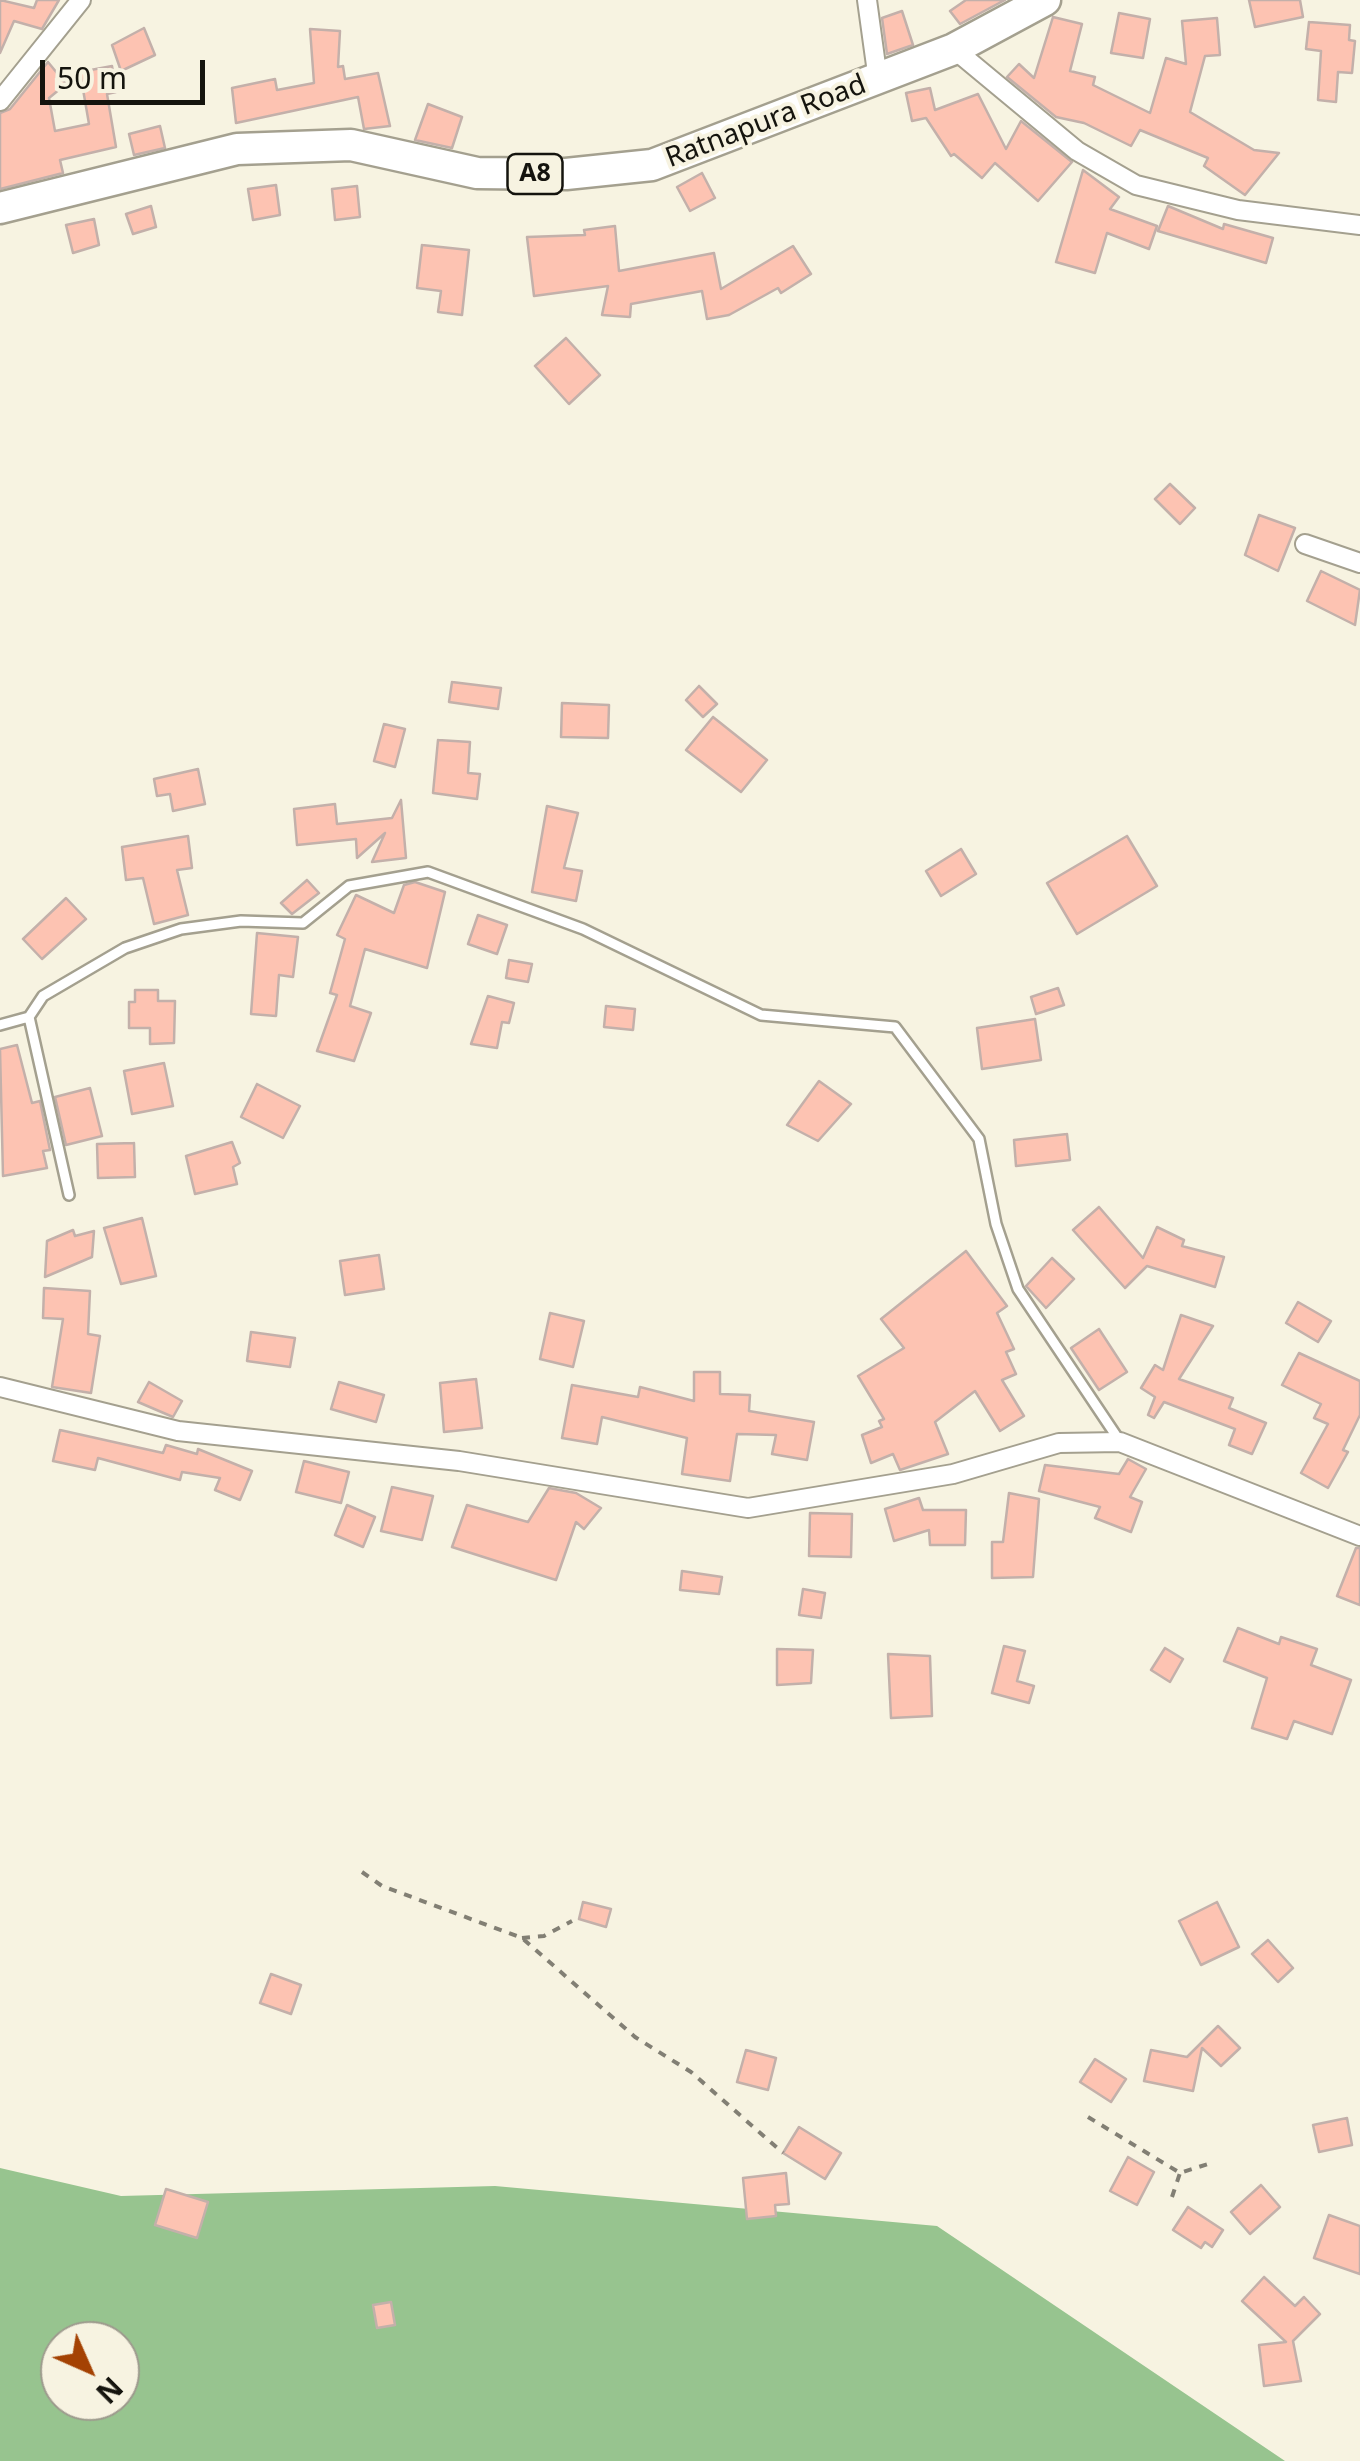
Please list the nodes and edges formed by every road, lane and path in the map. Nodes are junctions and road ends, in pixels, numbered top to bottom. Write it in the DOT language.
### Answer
graph roads {
  1 [pos="81,0"];
  2 [pos="867,0"];
  3 [pos="1045,0"];
  4 [pos="954,49"];
  5 [pos="878,80"];
  6 [pos="0,101"];
  7 [pos="0,208"];
  8 [pos="1358,223"];
  9 [pos="1305,544"];
  10 [pos="1360,563"];
  11 [pos="29,1017"];
  12 [pos="0,1026"];
  13 [pos="69,1195"];
  14 [pos="0,1387"];
  15 [pos="1120,1442"];
  16 [pos="1360,1536"];
  17 [pos="362,1872"];
  18 [pos="572,1922"];
  19 [pos="522,1938"];
  20 [pos="1088,2117"];
  21 [pos="783,2154"];
  22 [pos="1214,2162"];
  23 [pos="1180,2173"];
  24 [pos="1172,2196"];
  1 -- 6 [label="street"];
  2 -- 5 [label="street"];
  3 -- 4 [label="highway, Ratnapura Road / A8"];
  4 -- 5 [label="highway, Ratnapura Road / A8"];
  4 -- 8 [label="street"];
  5 -- 7 [label="highway, Ratnapura Road / A8"];
  9 -- 10 [label="street"];
  11 -- 12 [label="lane"];
  11 -- 13 [label="lane"];
  11 -- 15 [label="lane"];
  14 -- 15 [label="street"];
  15 -- 16 [label="street"];
  17 -- 19 [label="path"];
  18 -- 19 [label="path"];
  19 -- 21 [label="path"];
  20 -- 23 [label="path"];
  22 -- 23 [label="path"];
  23 -- 24 [label="path"];
}
